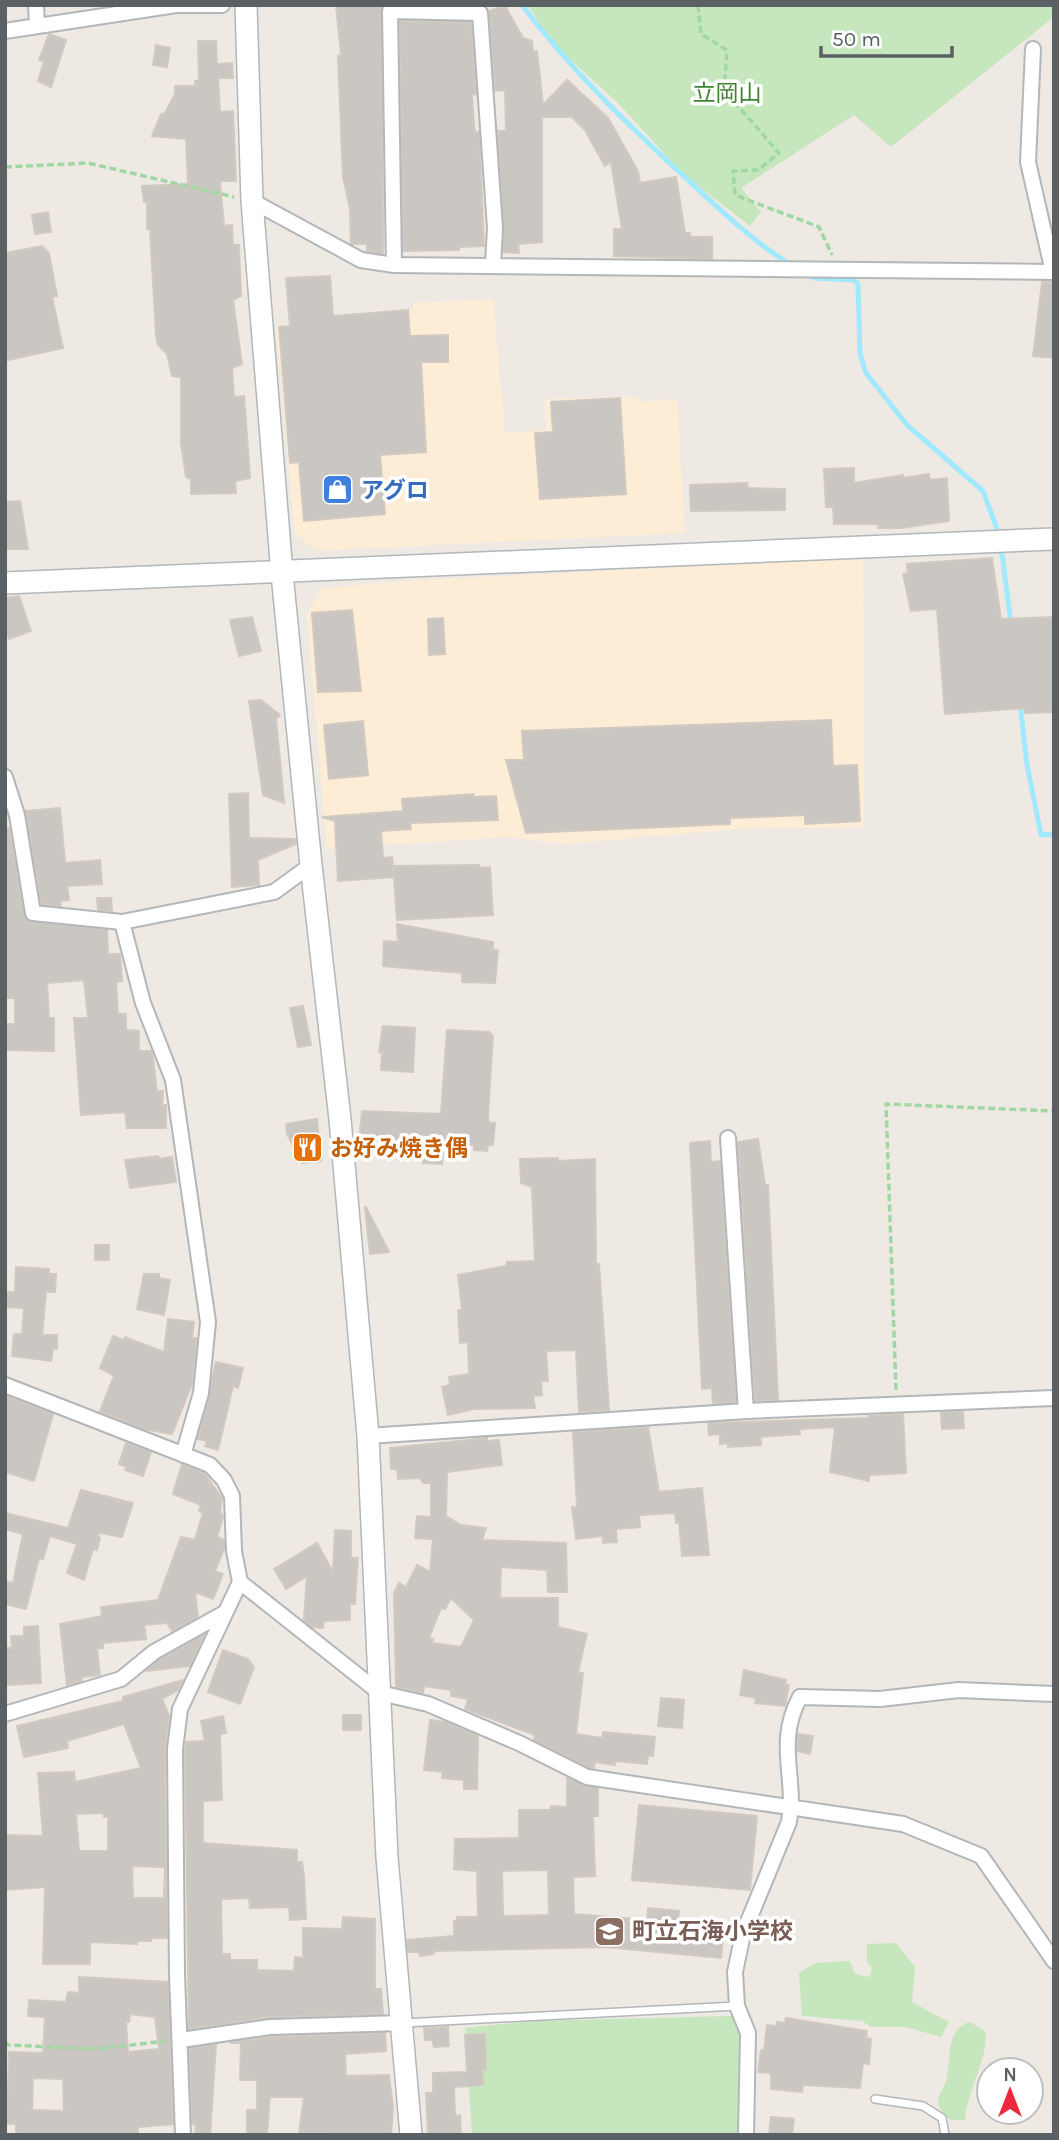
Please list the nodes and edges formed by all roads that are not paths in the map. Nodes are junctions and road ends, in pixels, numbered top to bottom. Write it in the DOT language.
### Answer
graph roads {
  1 [pos="36,5"];
  2 [pos="176,5"];
  3 [pos="222,5"];
  4 [pos="246,5"];
  5 [pos="37,25"];
  6 [pos="5,31"];
  7 [pos="1033,49"];
  8 [pos="252,201"];
  9 [pos="394,265"];
  10 [pos="494,265"];
  11 [pos="1053,272"];
  12 [pos="1054,539"];
  13 [pos="282,574"];
  14 [pos="5,583"];
  15 [pos="5,777"];
  16 [pos="311,865"];
  17 [pos="122,922"];
  18 [pos="728,1138"];
  19 [pos="5,1385"];
  20 [pos="1054,1398"];
  21 [pos="746,1411"];
  22 [pos="368,1436"];
  23 [pos="183,1455"];
  24 [pos="240,1582"];
  25 [pos="226,1612"];
  26 [pos="380,1693"];
  27 [pos="1054,1694"];
  28 [pos="5,1714"];
  29 [pos="791,1807"];
  30 [pos="1054,1961"];
  31 [pos="737,2006"];
  32 [pos="402,2023"];
  33 [pos="181,2040"];
  34 [pos="874,2099"];
  35 [pos="183,2135"];
  36 [pos="411,2135"];
  37 [pos="746,2135"];
  38 [pos="945,2135"];
  1 -- 5 [label="street"];
  2 -- 3 [label="street"];
  2 -- 5 [label="street"];
  4 -- 8 [label="street"];
  5 -- 6 [label="street"];
  7 -- 11 [label="street"];
  8 -- 9 [label="street"];
  8 -- 13 [label="street"];
  9 -- 10 [label="street"];
  9 -- 10 [label="street"];
  10 -- 11 [label="street"];
  12 -- 13 [label="street"];
  13 -- 14 [label="street"];
  13 -- 16 [label="street"];
  15 -- 17 [label="street"];
  16 -- 17 [label="street"];
  16 -- 22 [label="street"];
  17 -- 23 [label="street"];
  18 -- 21 [label="street"];
  19 -- 23 [label="street"];
  20 -- 21 [label="street"];
  21 -- 22 [label="street"];
  22 -- 26 [label="street"];
  23 -- 24 [label="street"];
  24 -- 25 [label="street"];
  24 -- 26 [label="street"];
  25 -- 28 [label="street"];
  25 -- 33 [label="street"];
  26 -- 29 [label="street"];
  26 -- 32 [label="street"];
  27 -- 29 [label="street"];
  29 -- 30 [label="street"];
  29 -- 31 [label="street"];
  31 -- 32 [label="lane"];
  31 -- 37 [label="street"];
  32 -- 33 [label="street"];
  32 -- 36 [label="street"];
  33 -- 35 [label="street"];
  34 -- 38 [label="lane"];
}
